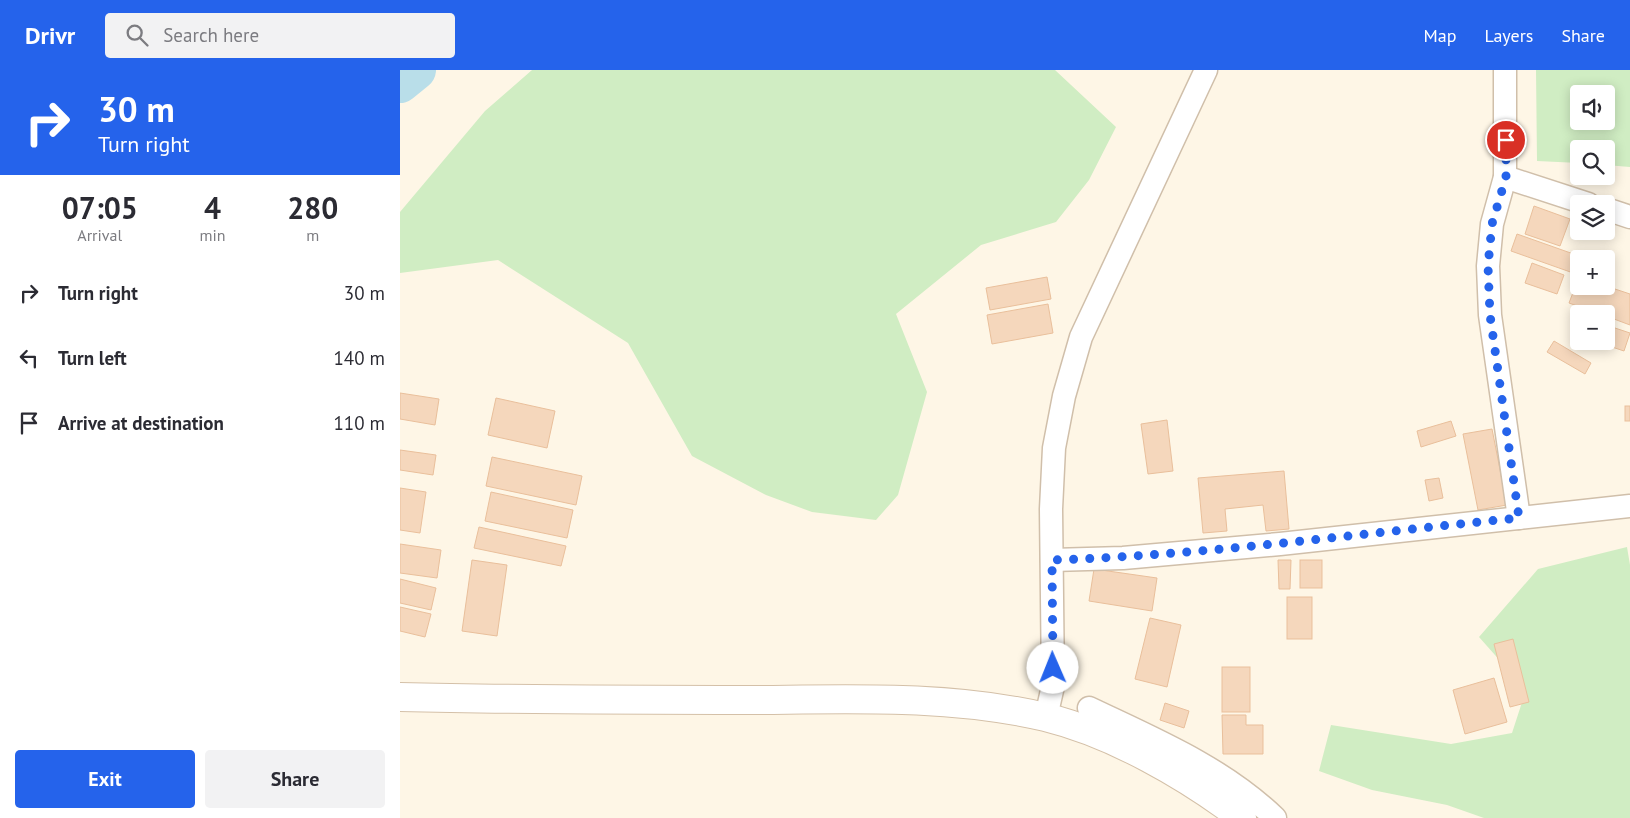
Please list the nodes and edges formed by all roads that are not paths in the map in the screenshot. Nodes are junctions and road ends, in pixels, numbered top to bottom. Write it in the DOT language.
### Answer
graph roads {
  1 [pos="1206,70"];
  2 [pos="1505,70"];
  3 [pos="1506,177"];
  4 [pos="1570,198"];
  5 [pos="1615,212"];
  6 [pos="1630,217"];
  7 [pos="1630,506"];
  8 [pos="1519,518"];
  9 [pos="1052,560"];
  10 [pos="400,697"];
  11 [pos="1089,708"];
  12 [pos="1046,717"];
  13 [pos="1242,818"];
  14 [pos="1275,818"];
  1 -- 9 [label="street"];
  2 -- 3 [label="street"];
  3 -- 4 [label="street"];
  3 -- 8 [label="street"];
  5 -- 6 [label="street"];
  7 -- 8 [label="street"];
  8 -- 9 [label="street"];
  9 -- 12 [label="street"];
  10 -- 12 [label="street"];
  11 -- 14 [label="street"];
  12 -- 13 [label="street"];
}
